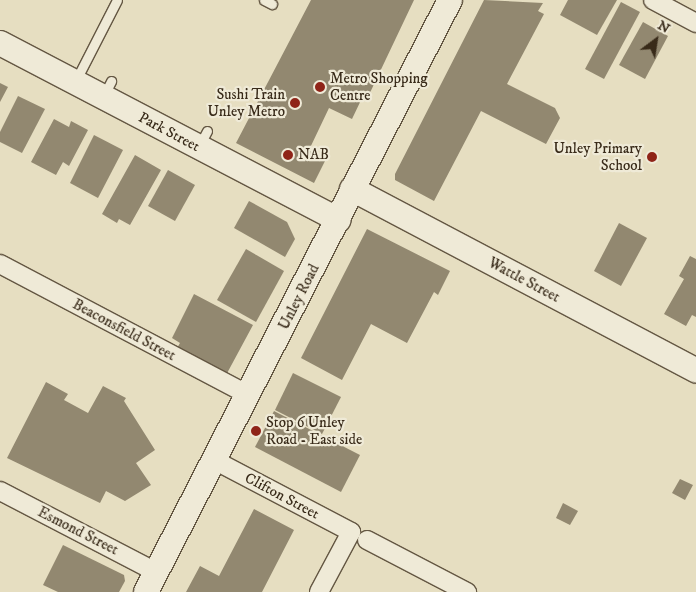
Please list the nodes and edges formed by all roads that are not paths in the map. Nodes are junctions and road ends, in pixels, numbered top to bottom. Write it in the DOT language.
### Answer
graph roads {
  1 [pos="117,0"];
  2 [pos="450,0"];
  3 [pos="653,0"];
  4 [pos="696,23"];
  5 [pos="0,43"];
  6 [pos="75,82"];
  7 [pos="352,190"];
  8 [pos="339,220"];
  9 [pos="0,264"];
  10 [pos="696,370"];
  11 [pos="248,395"];
  12 [pos="214,460"];
  13 [pos="0,491"];
  14 [pos="368,540"];
  15 [pos="151,582"];
  16 [pos="319,592"];
  17 [pos="467,592"];
  1 -- 6 [label="lane"];
  2 -- 7 [label="street, Unley Road"];
  3 -- 4 [label="street"];
  5 -- 6 [label="street, Park Street"];
  6 -- 8 [label="street, Park Street"];
  7 -- 8 [label="street, Unley Road"];
  7 -- 10 [label="street, Wattle Street"];
  8 -- 11 [label="street, Unley Road"];
  9 -- 11 [label="street, Beaconsfield Street"];
  11 -- 12 [label="street, Unley Road"];
  12 -- 15 [label="street, Unley Road"];
  12 -- 16 [label="street, Clifton Street"];
  13 -- 15 [label="street, Esmond Street"];
  14 -- 17 [label="street"];
}
